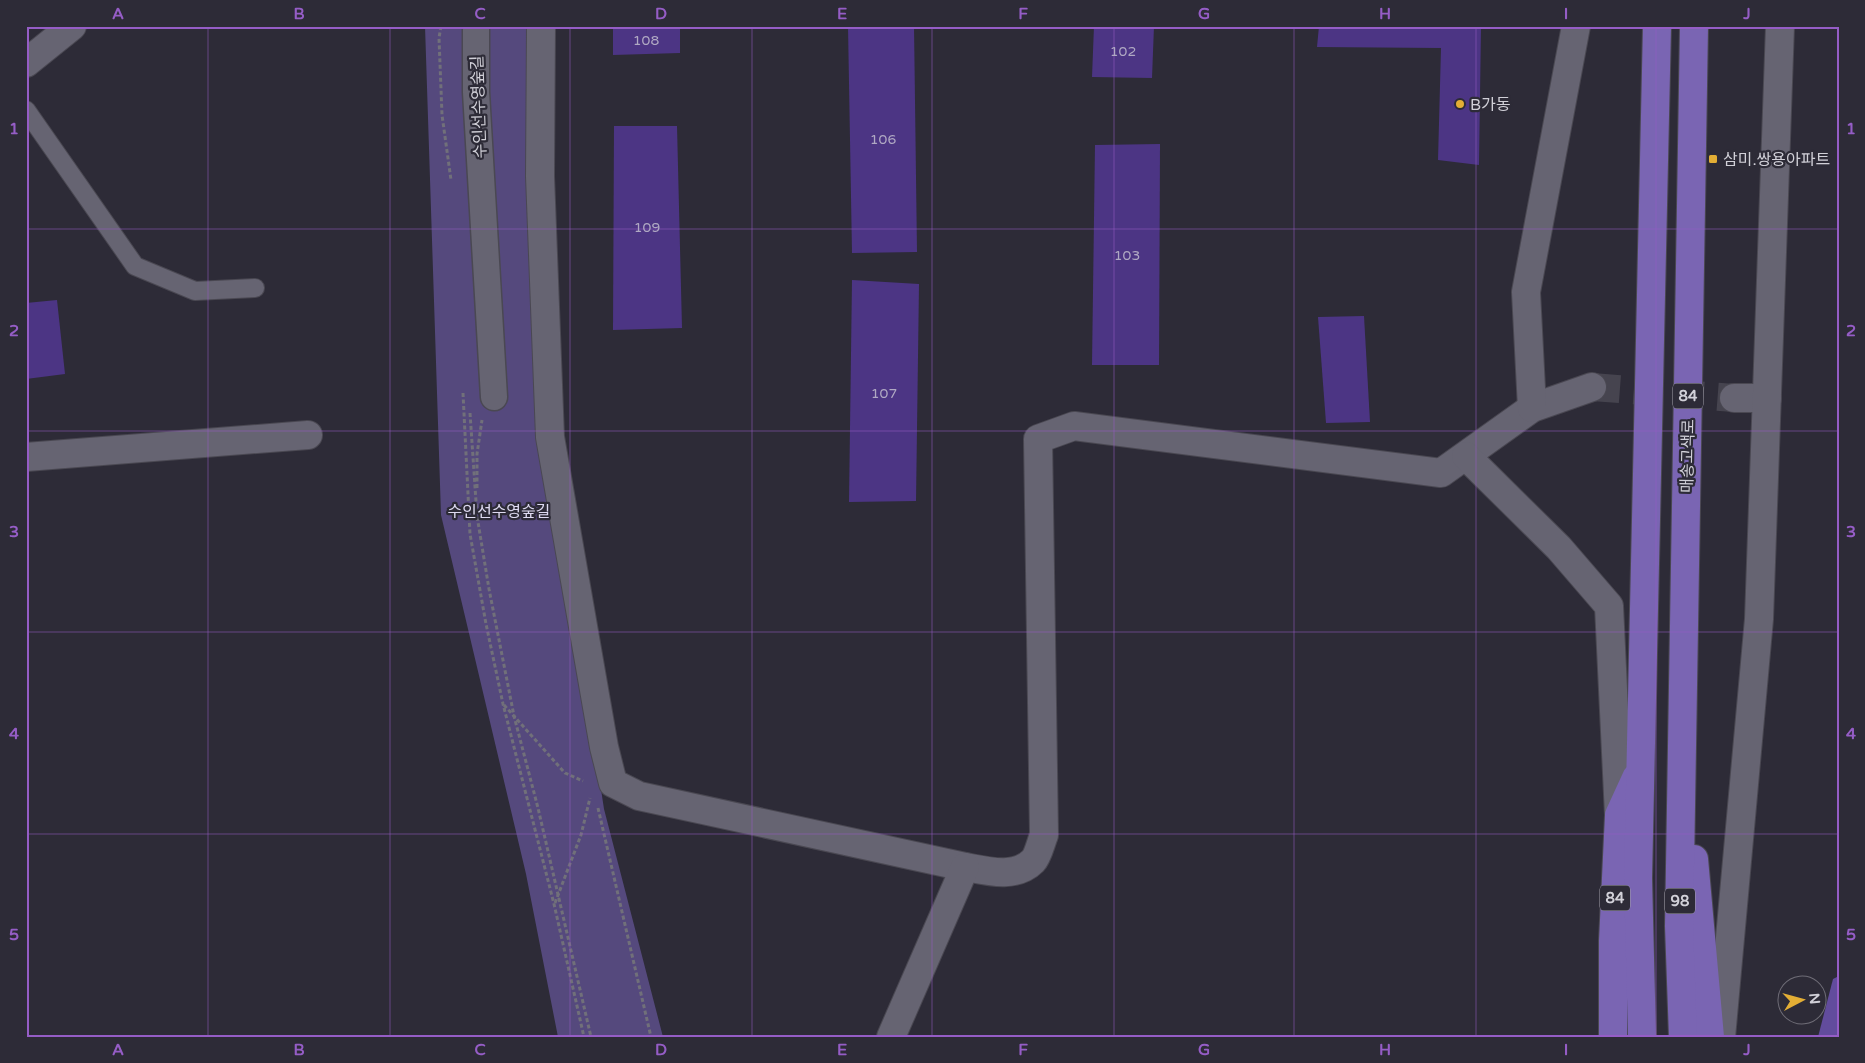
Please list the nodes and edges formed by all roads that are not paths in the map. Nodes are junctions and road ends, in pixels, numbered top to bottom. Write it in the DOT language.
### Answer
graph roads {
  1 [pos="72,26"];
  2 [pos="476,26"];
  3 [pos="541,26"];
  4 [pos="1576,26"];
  5 [pos="1657,26"];
  6 [pos="1694,26"];
  7 [pos="1780,26"];
  8 [pos="26,63"];
  9 [pos="26,110"];
  10 [pos="255,288"];
  11 [pos="1592,387"];
  12 [pos="494,397"];
  13 [pos="1734,398"];
  14 [pos="1767,398"];
  15 [pos="1532,408"];
  16 [pos="308,434"];
  17 [pos="1466,456"];
  18 [pos="26,457"];
  19 [pos="1641,765"];
  20 [pos="1682,766"];
  21 [pos="1619,815"];
  22 [pos="965,867"];
  23 [pos="891,1037"];
  24 [pos="1613,1037"];
  25 [pos="1642,1037"];
  26 [pos="1683,1037"];
  27 [pos="1710,1037"];
  28 [pos="1721,1037"];
  1 -- 8 [label="street"];
  2 -- 12 [label="street, 수인선수영숲길"];
  3 -- 22 [label="street"];
  4 -- 15 [label="street"];
  5 -- 19 [label="main road, 84"];
  6 -- 20 [label="main road, 매송고색로 / 84"];
  7 -- 14 [label="street"];
  9 -- 10 [label="lane"];
  11 -- 15 [label="street"];
  13 -- 14 [label="street"];
  14 -- 28 [label="street"];
  15 -- 17 [label="street"];
  16 -- 18 [label="street"];
  17 -- 21 [label="street"];
  17 -- 22 [label="street"];
  19 -- 21 [label="main road, 84"];
  19 -- 25 [label="main road"];
  20 -- 26 [label="main road, 98"];
  20 -- 27 [label="main road, 84"];
  21 -- 24 [label="main road, 84"];
  22 -- 23 [label="street"];
}
